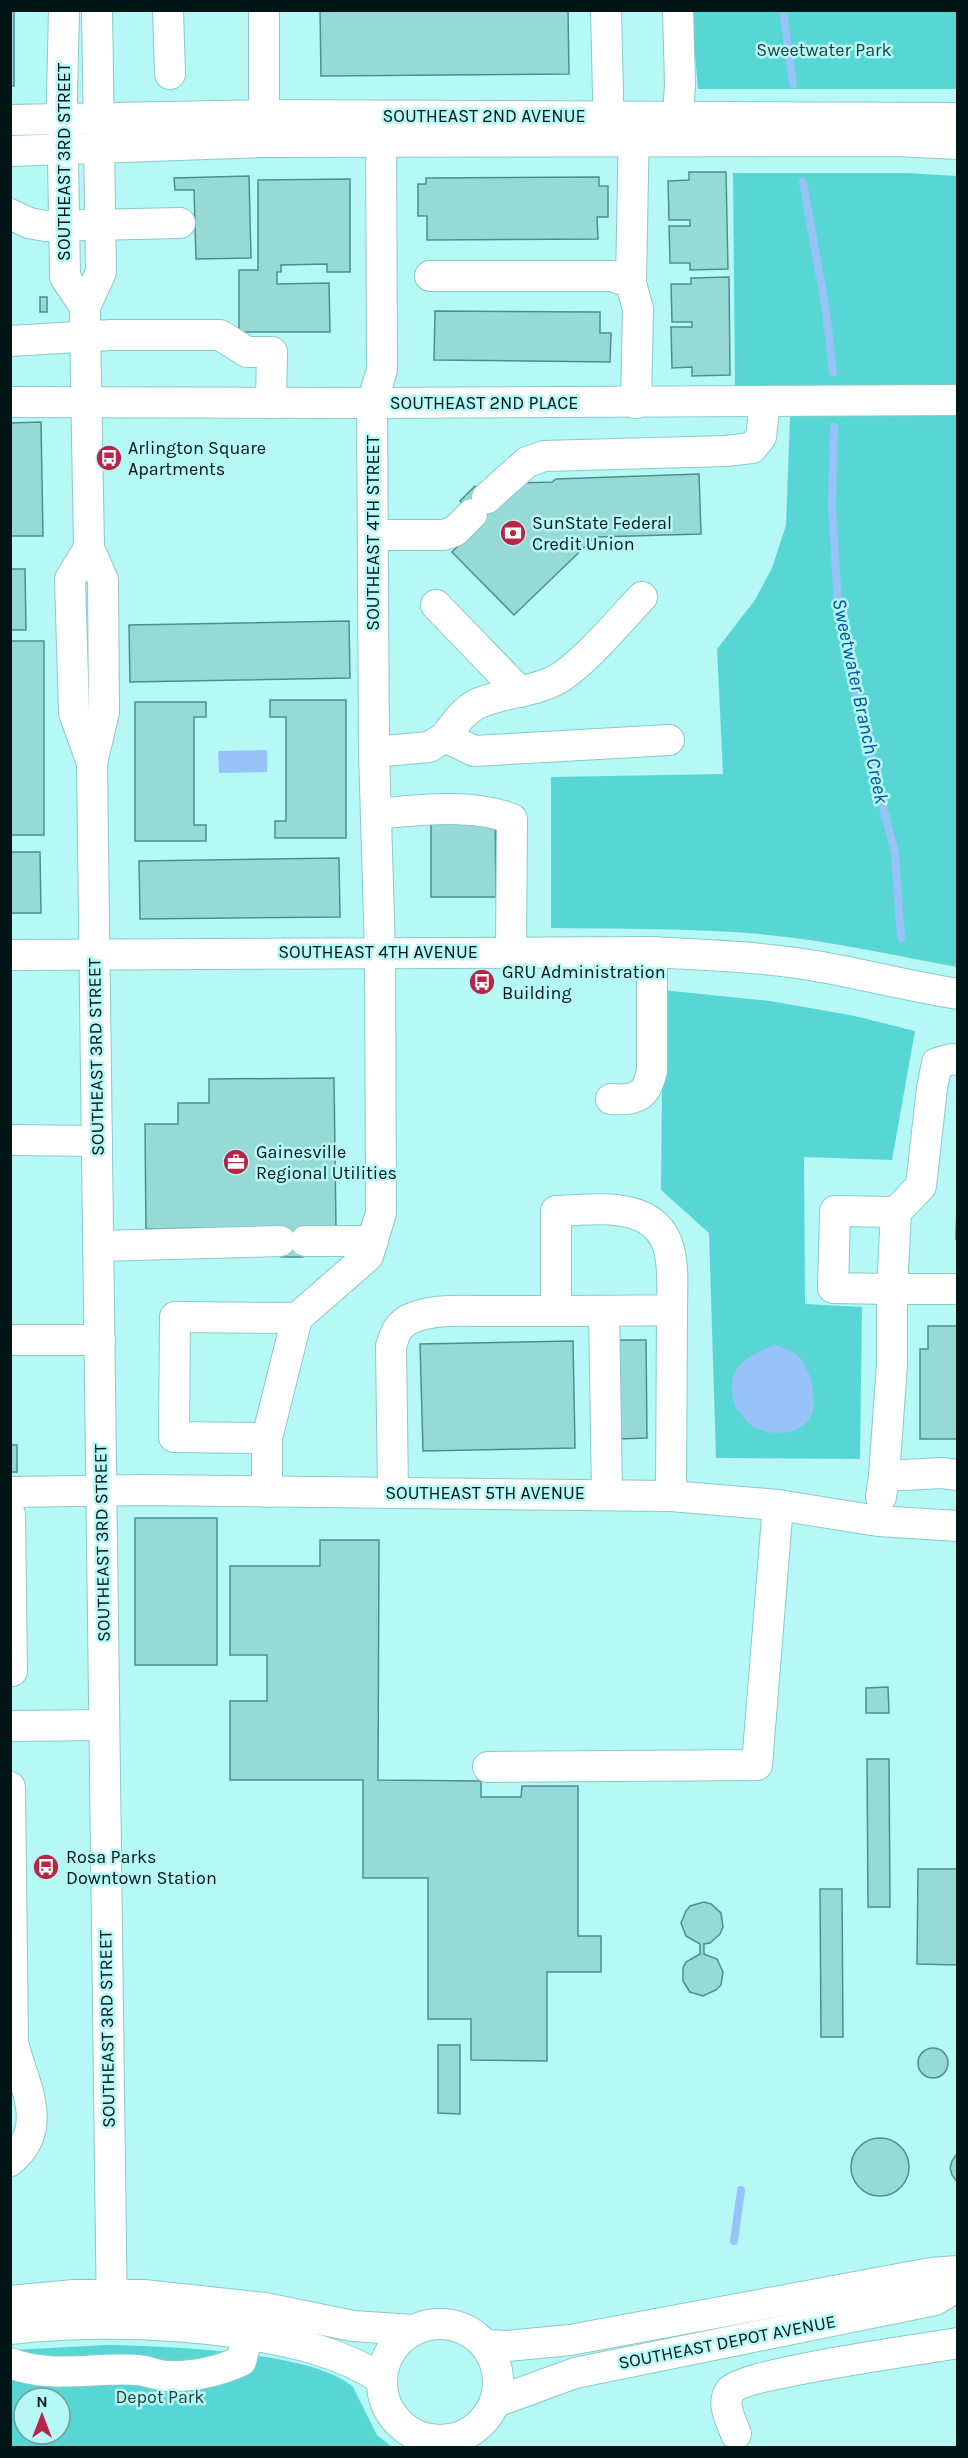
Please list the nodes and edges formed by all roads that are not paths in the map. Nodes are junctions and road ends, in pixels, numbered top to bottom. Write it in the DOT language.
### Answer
graph roads {
  1 [pos="64,10"];
  2 [pos="97,10"];
  3 [pos="168,10"];
  4 [pos="264,10"];
  5 [pos="606,10"];
  6 [pos="678,10"];
  7 [pos="170,74"];
  8 [pos="678,116"];
  9 [pos="98,118"];
  10 [pos="957,118"];
  11 [pos="63,119"];
  12 [pos="10,120"];
  13 [pos="264,129"];
  14 [pos="380,129"];
  15 [pos="621,129"];
  16 [pos="957,144"];
  17 [pos="99,149"];
  18 [pos="64,150"];
  19 [pos="10,151"];
  20 [pos="10,214"];
  21 [pos="180,224"];
  22 [pos="64,225"];
  23 [pos="100,225"];
  24 [pos="430,276"];
  25 [pos="631,283"];
  26 [pos="85,307"];
  27 [pos="85,336"];
  28 [pos="10,341"];
  29 [pos="957,400"];
  30 [pos="86,401"];
  31 [pos="765,401"];
  32 [pos="10,402"];
  33 [pos="271,403"];
  34 [pos="636,403"];
  35 [pos="372,404"];
  36 [pos="373,535"];
  37 [pos="642,597"];
  38 [pos="436,605"];
  39 [pos="520,692"];
  40 [pos="445,737"];
  41 [pos="669,740"];
  42 [pos="374,752"];
  43 [pos="376,814"];
  44 [pos="380,951"];
  45 [pos="511,951"];
  46 [pos="652,952"];
  47 [pos="94,954"];
  48 [pos="10,955"];
  49 [pos="957,994"];
  50 [pos="957,1060"];
  51 [pos="611,1099"];
  52 [pos="10,1140"];
  53 [pos="97,1141"];
  54 [pos="896,1212"];
  55 [pos="373,1240"];
  56 [pos="98,1246"];
  57 [pos="892,1289"];
  58 [pos="957,1289"];
  59 [pos="672,1310"];
  60 [pos="556,1311"];
  61 [pos="604,1311"];
  62 [pos="297,1318"];
  63 [pos="10,1340"];
  64 [pos="100,1340"];
  65 [pos="267,1438"];
  66 [pos="957,1475"];
  67 [pos="884,1476"];
  68 [pos="102,1491"];
  69 [pos="10,1492"];
  70 [pos="267,1492"];
  71 [pos="393,1492"];
  72 [pos="607,1494"];
  73 [pos="671,1496"];
  74 [pos="777,1505"];
  75 [pos="10,1514"];
  76 [pos="878,1521"];
  77 [pos="957,1526"];
  78 [pos="12,1671"];
  79 [pos="104,1725"];
  80 [pos="10,1726"];
  81 [pos="488,1767"];
  82 [pos="10,1787"];
  83 [pos="10,2161"];
  84 [pos="957,2271"];
  85 [pos="957,2286"];
  86 [pos="10,2301"];
  87 [pos="111,2308"];
  88 [pos="10,2329"];
  89 [pos="413,2330"];
  90 [pos="248,2335"];
  91 [pos="957,2343"];
  92 [pos="486,2345"];
  93 [pos="10,2363"];
  94 [pos="382,2379"];
  95 [pos="486,2423"];
  96 [pos="736,2434"];
  97 [pos="421,2442"];
  1 -- 11 [label="street, SOUTHEAST 3RD STREET"];
  2 -- 9 [label="street, SOUTHEAST 3RD STREET"];
  3 -- 7 [label="street"];
  4 -- 13 [label="street"];
  5 -- 15 [label="street"];
  6 -- 8 [label="street"];
  8 -- 10 [label="street, SOUTHEAST 2ND AVENUE"];
  8 -- 15 [label="street, SOUTHEAST 2ND AVENUE"];
  9 -- 11 [label="street, SOUTHEAST 2ND AVENUE"];
  9 -- 13 [label="street, SOUTHEAST 2ND AVENUE"];
  9 -- 17 [label="street, SOUTHEAST 3RD STREET"];
  11 -- 12 [label="street, SOUTHEAST 2ND AVENUE"];
  11 -- 18 [label="street, SOUTHEAST 3RD STREET"];
  13 -- 14 [label="street, SOUTHEAST 2ND AVENUE"];
  13 -- 17 [label="street, SOUTHEAST 2ND AVENUE"];
  14 -- 15 [label="street, SOUTHEAST 2ND AVENUE"];
  14 -- 35 [label="street, SOUTHEAST 4TH STREET"];
  15 -- 16 [label="street, SOUTHEAST 2ND AVENUE"];
  15 -- 25 [label="street"];
  17 -- 18 [label="street, SOUTHEAST 2ND AVENUE"];
  17 -- 23 [label="street, SOUTHEAST 3RD STREET"];
  18 -- 19 [label="street, SOUTHEAST 2ND AVENUE"];
  18 -- 22 [label="street, SOUTHEAST 3RD STREET"];
  20 -- 22 [label="street"];
  21 -- 23 [label="street"];
  22 -- 23 [label="street"];
  22 -- 26 [label="street, SOUTHEAST 3RD STREET"];
  23 -- 26 [label="street, SOUTHEAST 3RD STREET"];
  24 -- 25 [label="street"];
  25 -- 34 [label="street"];
  26 -- 27 [label="street, SOUTHEAST 3RD STREET"];
  27 -- 28 [label="street"];
  27 -- 30 [label="street, SOUTHEAST 3RD STREET"];
  27 -- 33 [label="street"];
  29 -- 31 [label="street, SOUTHEAST 2ND PLACE"];
  30 -- 32 [label="street, SOUTHEAST 2ND PLACE"];
  30 -- 33 [label="street, SOUTHEAST 2ND PLACE"];
  30 -- 47 [label="street, SOUTHEAST 3RD STREET"];
  31 -- 34 [label="street, SOUTHEAST 2ND PLACE"];
  31 -- 36 [label="street"];
  33 -- 35 [label="street, SOUTHEAST 2ND PLACE"];
  34 -- 35 [label="street, SOUTHEAST 2ND PLACE"];
  35 -- 36 [label="street, SOUTHEAST 4TH STREET"];
  36 -- 42 [label="street, SOUTHEAST 4TH STREET"];
  37 -- 39 [label="street"];
  38 -- 39 [label="street"];
  39 -- 40 [label="street"];
  40 -- 41 [label="street"];
  40 -- 42 [label="street"];
  42 -- 43 [label="street, SOUTHEAST 4TH STREET"];
  43 -- 44 [label="street, SOUTHEAST 4TH STREET"];
  43 -- 45 [label="street"];
  44 -- 45 [label="street, SOUTHEAST 4TH AVENUE"];
  44 -- 47 [label="street, SOUTHEAST 4TH AVENUE"];
  44 -- 55 [label="street, SOUTHEAST 4TH STREET"];
  45 -- 46 [label="street, SOUTHEAST 4TH AVENUE"];
  46 -- 49 [label="street, SOUTHEAST 4TH AVENUE"];
  46 -- 51 [label="street"];
  47 -- 48 [label="street, SOUTHEAST 4TH AVENUE"];
  47 -- 53 [label="street, SOUTHEAST 3RD STREET"];
  50 -- 54 [label="street"];
  52 -- 53 [label="street"];
  53 -- 56 [label="street, SOUTHEAST 3RD STREET"];
  54 -- 57 [label="street"];
  54 -- 57 [label="street"];
  55 -- 56 [label="street"];
  55 -- 62 [label="street, SOUTHEAST 4TH STREET"];
  56 -- 64 [label="street, SOUTHEAST 3RD STREET"];
  57 -- 58 [label="street"];
  57 -- 67 [label="street"];
  59 -- 60 [label="street"];
  59 -- 61 [label="street"];
  59 -- 73 [label="street"];
  60 -- 61 [label="street"];
  60 -- 71 [label="street"];
  61 -- 72 [label="street"];
  62 -- 65 [label="street"];
  62 -- 65 [label="street"];
  63 -- 64 [label="street"];
  64 -- 68 [label="street, SOUTHEAST 3RD STREET"];
  65 -- 70 [label="street"];
  66 -- 67 [label="street"];
  67 -- 76 [label="street"];
  68 -- 69 [label="street, SOUTHEAST 5TH AVENUE"];
  68 -- 70 [label="street, SOUTHEAST 5TH AVENUE"];
  68 -- 79 [label="street, SOUTHEAST 3RD STREET"];
  70 -- 71 [label="street, SOUTHEAST 5TH AVENUE"];
  71 -- 72 [label="street, SOUTHEAST 5TH AVENUE"];
  72 -- 73 [label="street, SOUTHEAST 5TH AVENUE"];
  73 -- 74 [label="street, SOUTHEAST 5TH AVENUE"];
  74 -- 76 [label="street, SOUTHEAST 5TH AVENUE"];
  74 -- 81 [label="street"];
  75 -- 78 [label="street"];
  76 -- 77 [label="street, SOUTHEAST 5TH AVENUE"];
  79 -- 80 [label="street"];
  79 -- 87 [label="street, SOUTHEAST 3RD STREET"];
  82 -- 83 [label="street"];
  84 -- 92 [label="street, SOUTHEAST DEPOT AVENUE"];
  85 -- 95 [label="street, SOUTHEAST DEPOT AVENUE"];
  86 -- 87 [label="street"];
  87 -- 88 [label="street"];
  87 -- 89 [label="street"];
  87 -- 90 [label="street"];
  89 -- 92 [label="street"];
  89 -- 94 [label="street"];
  90 -- 93 [label="street"];
  90 -- 94 [label="street"];
  91 -- 96 [label="street"];
  92 -- 95 [label="street"];
  94 -- 97 [label="street"];
  95 -- 97 [label="street"];
}
